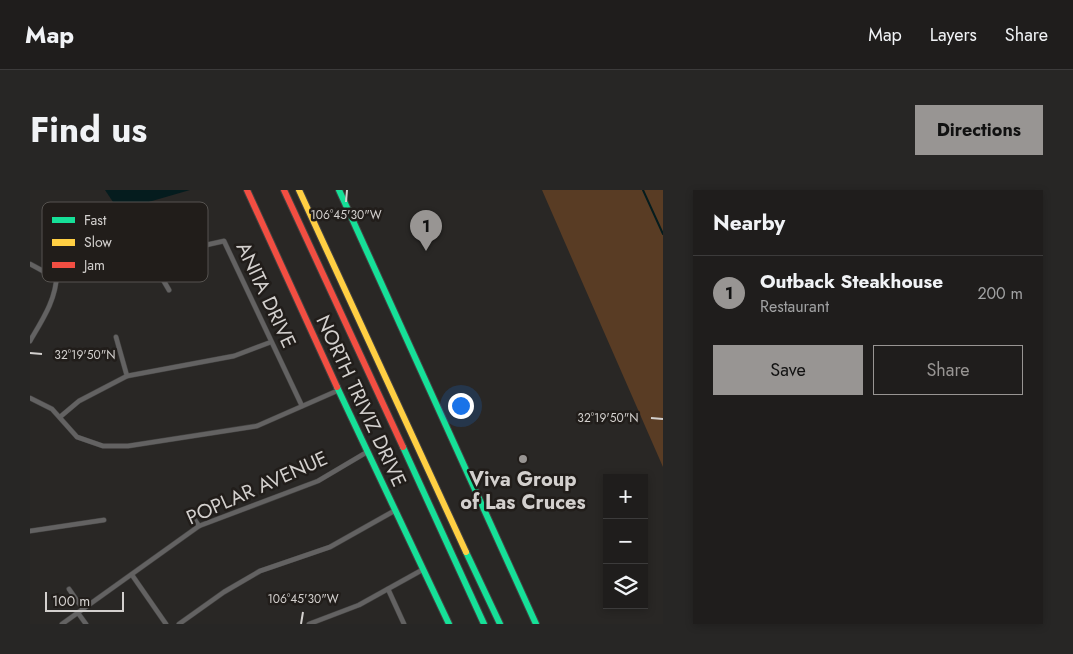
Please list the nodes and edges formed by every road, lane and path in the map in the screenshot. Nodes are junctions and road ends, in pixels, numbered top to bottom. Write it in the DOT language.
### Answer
graph roads {
  1 [pos="247,190"];
  2 [pos="284,190"];
  3 [pos="299,190"];
  4 [pos="339,190"];
  5 [pos="208,245"];
  6 [pos="30,264"];
  7 [pos="42,271"];
  8 [pos="56,282"];
  9 [pos="164,282"];
  10 [pos="169,290"];
  11 [pos="116,337"];
  12 [pos="30,341"];
  13 [pos="271,342"];
  14 [pos="127,376"];
  15 [pos="339,390"];
  16 [pos="30,398"];
  17 [pos="302,406"];
  18 [pos="60,417"];
  19 [pos="367,452"];
  20 [pos="189,511"];
  21 [pos="394,511"];
  22 [pos="104,520"];
  23 [pos="199,526"];
  24 [pos="30,531"];
  25 [pos="422,570"];
  26 [pos="132,575"];
  27 [pos="69,590"];
  28 [pos="388,590"];
  29 [pos="83,609"];
  30 [pos="78,613"];
  31 [pos="330,617"];
  32 [pos="62,624"];
  33 [pos="86,624"];
  34 [pos="166,624"];
  35 [pos="178,624"];
  36 [pos="309,624"];
  37 [pos="333,624"];
  38 [pos="404,624"];
  39 [pos="449,624"];
  40 [pos="484,624"];
  41 [pos="500,624"];
  42 [pos="536,624"];
  1 -- 15 [label="main road, NORTH TRIVIZ DRIVE"];
  2 -- 40 [label="main road"];
  3 -- 41 [label="main road"];
  4 -- 42 [label="main road"];
  5 -- 13 [label="street, ANITA DRIVE"];
  6 -- 7 [label="street, ANITA DRIVE"];
  8 -- 12 [label="street"];
  9 -- 10 [label="street"];
  11 -- 14 [label="street"];
  13 -- 14 [label="street"];
  13 -- 17 [label="street, ANITA DRIVE"];
  14 -- 18 [label="street"];
  15 -- 17 [label="street"];
  15 -- 19 [label="main road, NORTH TRIVIZ DRIVE"];
  16 -- 18 [label="street"];
  17 -- 18 [label="street"];
  19 -- 21 [label="main road, NORTH TRIVIZ DRIVE"];
  19 -- 23 [label="street, POPLAR AVENUE"];
  20 -- 23 [label="street"];
  21 -- 25 [label="main road, NORTH TRIVIZ DRIVE"];
  21 -- 35 [label="street"];
  22 -- 24 [label="street"];
  23 -- 26 [label="street, POPLAR AVENUE"];
  25 -- 28 [label="street"];
  25 -- 39 [label="main road, NORTH TRIVIZ DRIVE"];
  26 -- 29 [label="street, POPLAR AVENUE"];
  26 -- 34 [label="street"];
  27 -- 29 [label="street"];
  28 -- 31 [label="street"];
  28 -- 38 [label="street"];
  29 -- 30 [label="street, POPLAR AVENUE"];
  30 -- 32 [label="street, POPLAR AVENUE"];
  30 -- 33 [label="street"];
  31 -- 36 [label="street"];
  31 -- 37 [label="street"];
}
